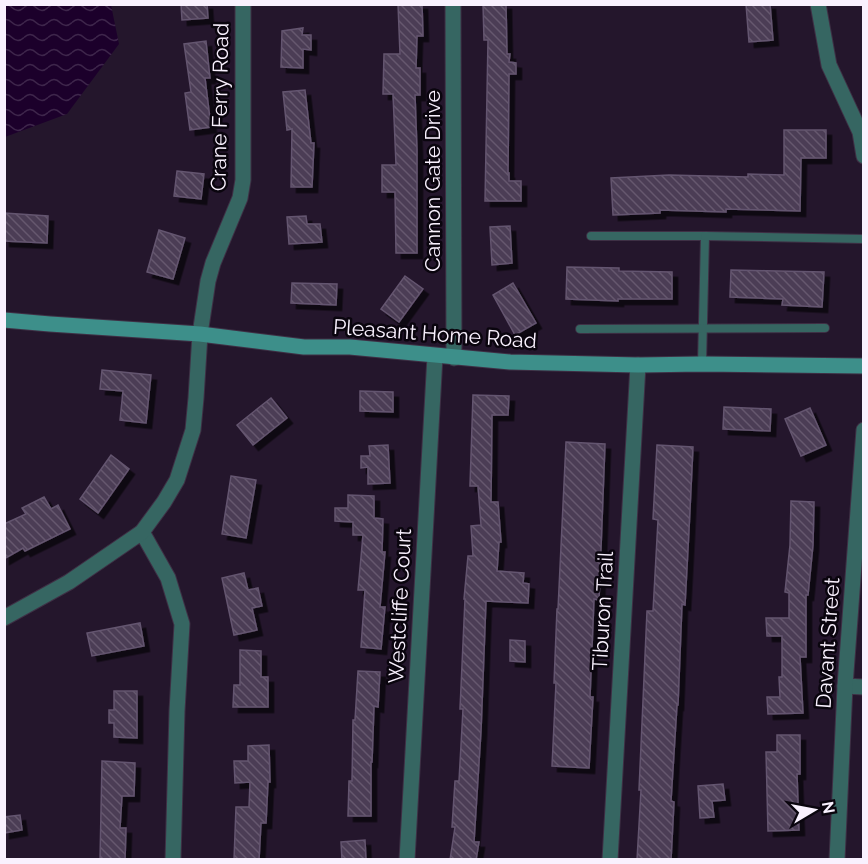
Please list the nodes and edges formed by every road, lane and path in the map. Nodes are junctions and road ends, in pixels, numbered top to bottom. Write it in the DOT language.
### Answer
graph roads {
  1 [pos="243,4"];
  2 [pos="453,4"];
  3 [pos="818,4"];
  4 [pos="863,147"];
  5 [pos="591,236"];
  6 [pos="705,236"];
  7 [pos="864,239"];
  8 [pos="4,320"];
  9 [pos="702,328"];
  10 [pos="825,328"];
  11 [pos="580,329"];
  12 [pos="200,334"];
  13 [pos="435,356"];
  14 [pos="454,358"];
  15 [pos="702,364"];
  16 [pos="639,365"];
  17 [pos="864,366"];
  18 [pos="864,430"];
  19 [pos="142,532"];
  20 [pos="4,618"];
  21 [pos="845,686"];
  22 [pos="864,687"];
  23 [pos="173,860"];
  24 [pos="407,860"];
  25 [pos="610,860"];
  26 [pos="837,860"];
  1 -- 12 [label="street, Crane Ferry Road"];
  2 -- 14 [label="street, Cannon Gate Drive"];
  3 -- 4 [label="street"];
  5 -- 6 [label="lane"];
  6 -- 7 [label="lane"];
  6 -- 9 [label="lane"];
  8 -- 12 [label="main road, Pleasant Home Road"];
  9 -- 10 [label="lane"];
  9 -- 11 [label="lane"];
  9 -- 15 [label="lane"];
  12 -- 13 [label="main road, Pleasant Home Road"];
  12 -- 19 [label="street, Crane Ferry Road"];
  13 -- 14 [label="main road, Pleasant Home Road"];
  13 -- 24 [label="street, Westcliffe Court"];
  14 -- 16 [label="main road, Pleasant Home Road"];
  15 -- 16 [label="main road, Pleasant Home Road"];
  15 -- 17 [label="main road, Pleasant Home Road"];
  16 -- 25 [label="street, Tiburon Trail"];
  18 -- 21 [label="street, Davant Street"];
  19 -- 20 [label="street, Crane Ferry Road"];
  19 -- 23 [label="street"];
  21 -- 22 [label="street"];
  21 -- 26 [label="street, Davant Street"];
}
